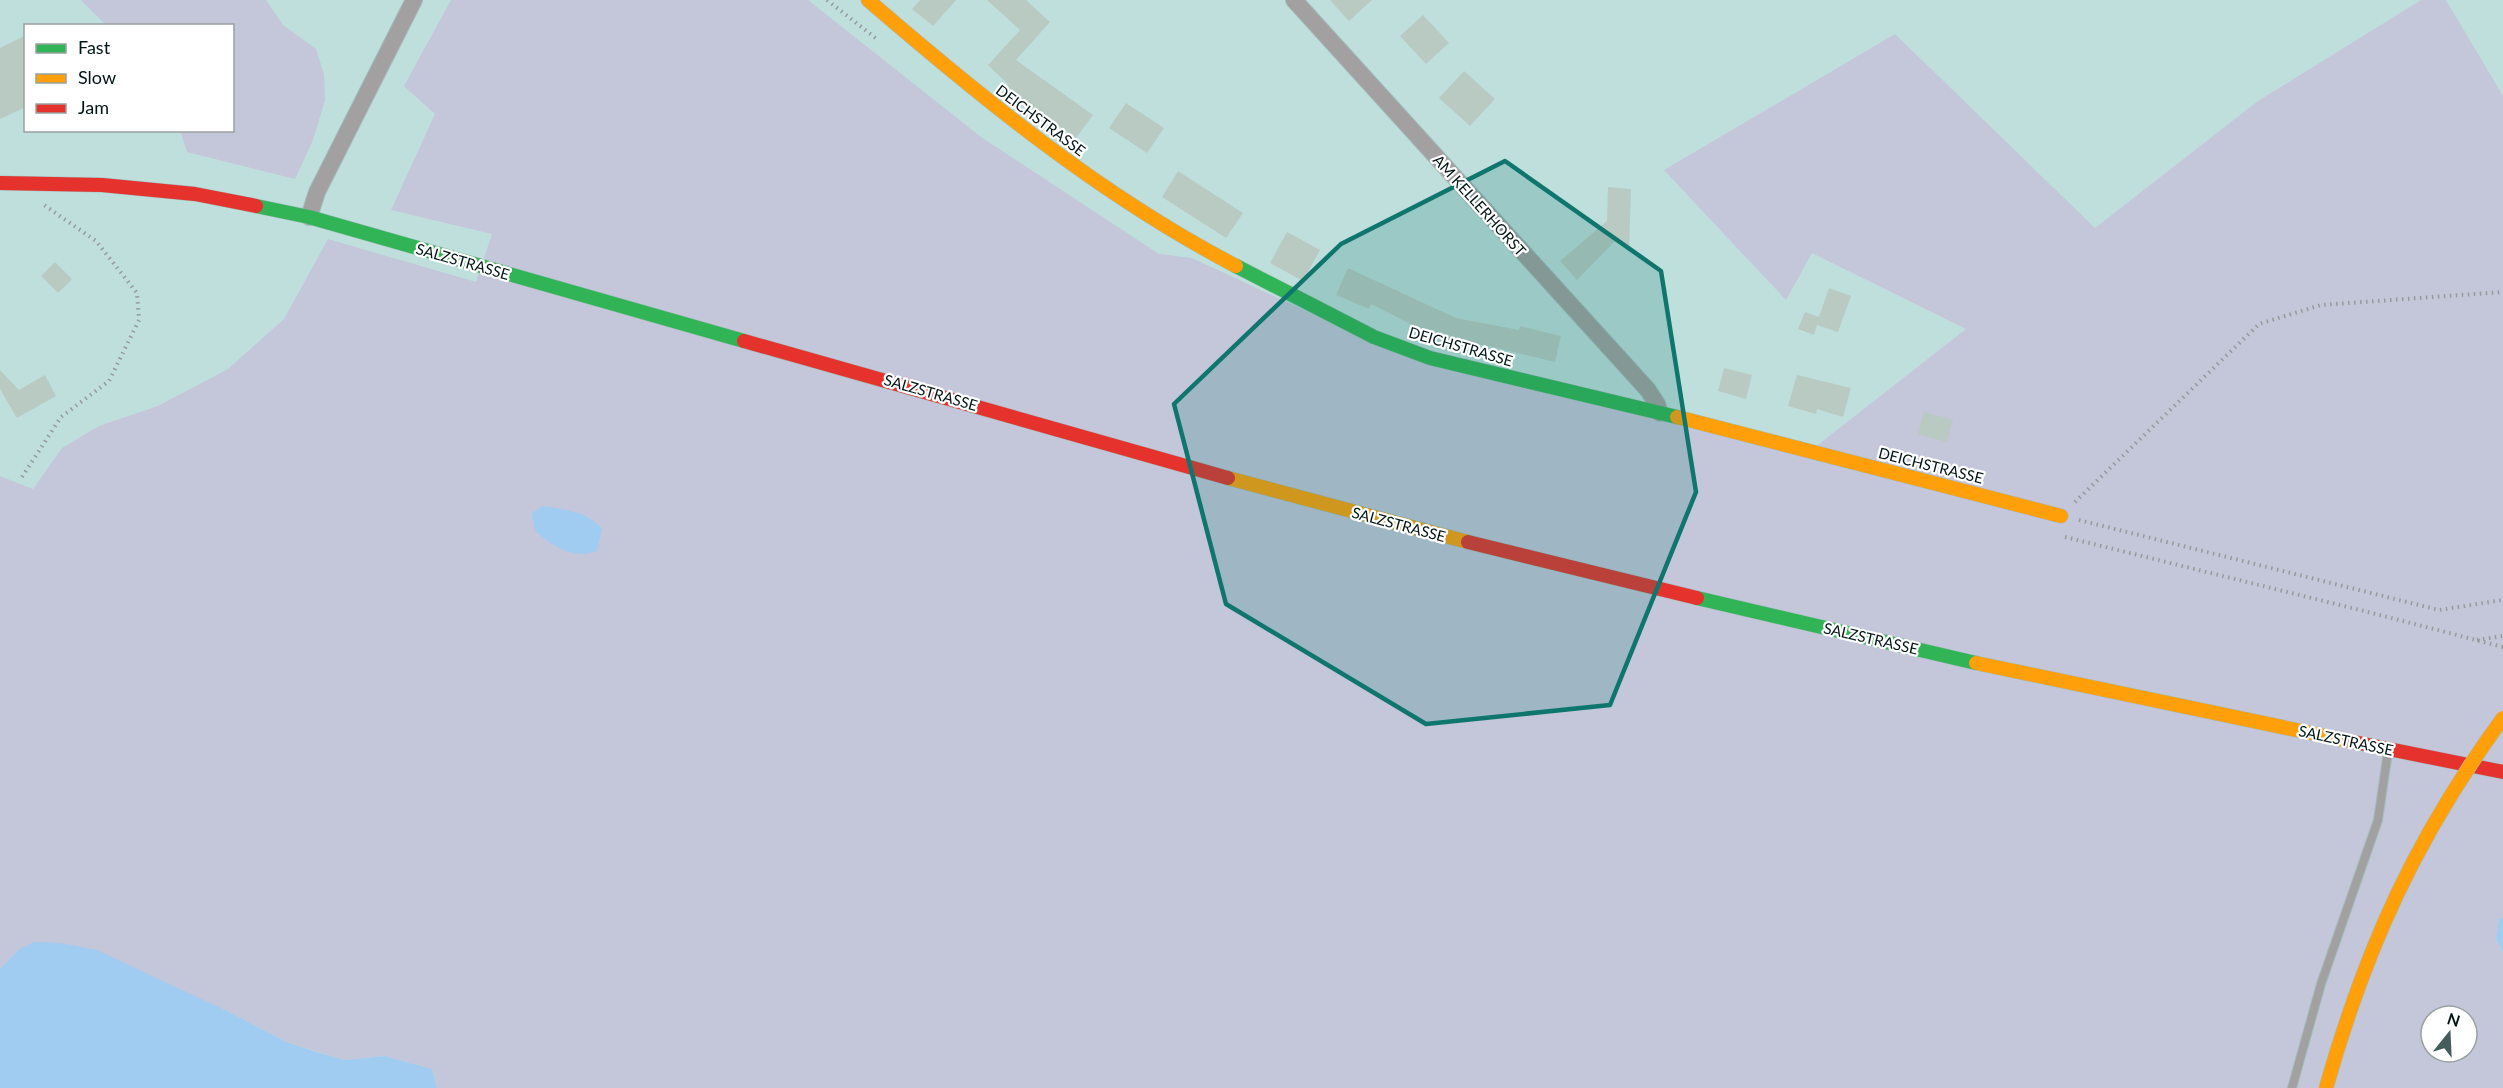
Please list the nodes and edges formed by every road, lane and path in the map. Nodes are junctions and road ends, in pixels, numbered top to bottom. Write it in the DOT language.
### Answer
graph roads {
  1 [pos="414,0"];
  2 [pos="868,0"];
  3 [pos="1294,0"];
  4 [pos="0,183"];
  5 [pos="41,203"];
  6 [pos="309,217"];
  7 [pos="2503,292"];
  8 [pos="1660,413"];
  9 [pos="22,477"];
  10 [pos="2061,516"];
  11 [pos="2503,600"];
  12 [pos="2364,610"];
  13 [pos="2503,636"];
  14 [pos="2475,640"];
  15 [pos="2503,647"];
  16 [pos="2503,718"];
  17 [pos="2389,749"];
  18 [pos="2503,772"];
  19 [pos="2292,1088"];
  20 [pos="2326,1088"];
  1 -- 6 [label="street"];
  2 -- 8 [label="street, DEICHSTRASSE"];
  3 -- 8 [label="street, AM KELLERHORST"];
  4 -- 6 [label="street, SALZSTRASSE"];
  5 -- 9 [label="path"];
  6 -- 17 [label="street, SALZSTRASSE"];
  7 -- 10 [label="path"];
  8 -- 10 [label="street, DEICHSTRASSE"];
  10 -- 11 [label="path"];
  12 -- 14 [label="path"];
  13 -- 14 [label="path"];
  14 -- 15 [label="path"];
  16 -- 20 [label="street, bridge"];
  17 -- 18 [label="street, SALZSTRASSE"];
  17 -- 19 [label="lane"];
}
